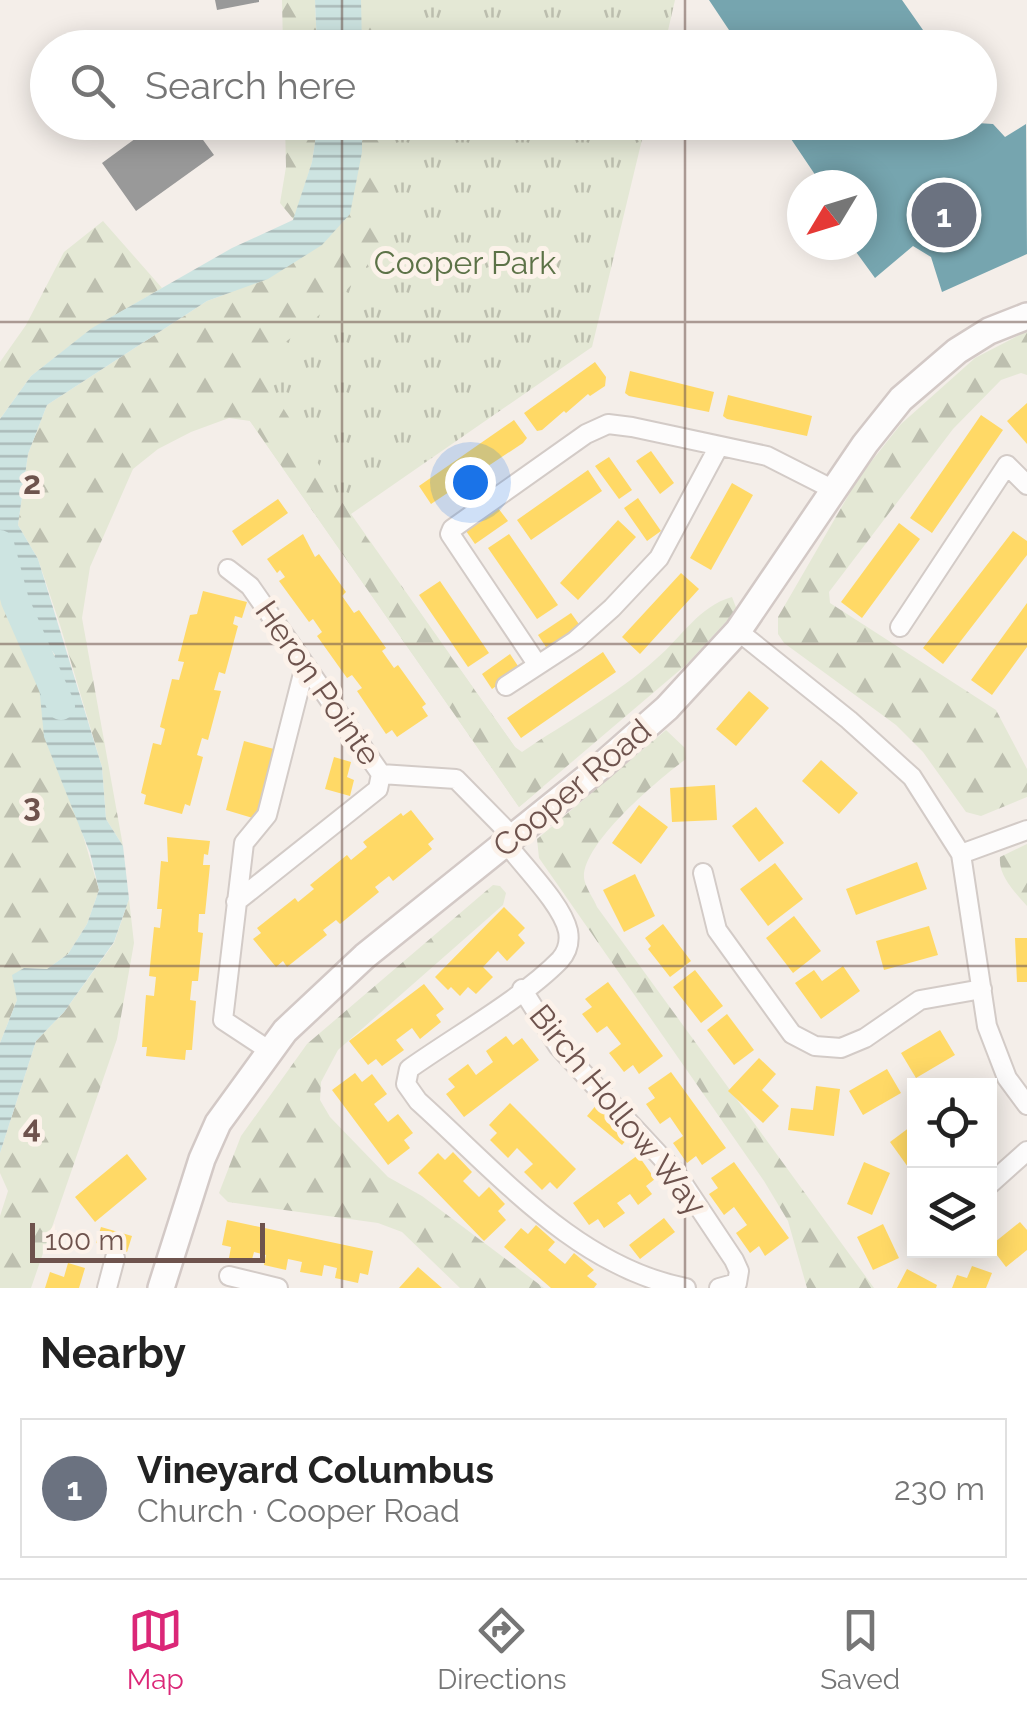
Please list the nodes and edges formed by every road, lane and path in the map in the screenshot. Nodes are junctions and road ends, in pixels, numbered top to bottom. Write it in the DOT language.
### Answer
graph roads {
  1 [pos="1027,316"];
  2 [pos="719,446"];
  3 [pos="1027,485"];
  4 [pos="834,490"];
  5 [pos="228,570"];
  6 [pos="900,627"];
  7 [pos="738,630"];
  8 [pos="537,664"];
  9 [pos="305,666"];
  10 [pos="506,686"];
  11 [pos="382,774"];
  12 [pos="1027,830"];
  13 [pos="510,840"];
  14 [pos="961,854"];
  15 [pos="703,873"];
  16 [pos="236,902"];
  17 [pos="982,989"];
  18 [pos="522,990"];
  19 [pos="270,1051"];
  20 [pos="1027,1105"];
  21 [pos="1027,1151"];
  22 [pos="997,1178"];
  23 [pos="116,1258"];
  24 [pos="229,1276"];
  25 [pos="728,1285"];
  26 [pos="107,1288"];
  27 [pos="162,1288"];
  28 [pos="278,1288"];
  29 [pos="686,1288"];
  1 -- 4 [label="street, Cooper Road"];
  2 -- 4 [label="street"];
  2 -- 8 [label="street"];
  2 -- 8 [label="street"];
  3 -- 6 [label="street"];
  4 -- 7 [label="street, Cooper Road"];
  5 -- 9 [label="street, Heron Pointe"];
  7 -- 13 [label="street, Cooper Road"];
  7 -- 14 [label="street"];
  8 -- 10 [label="street"];
  9 -- 11 [label="street, Heron Pointe"];
  9 -- 16 [label="street"];
  11 -- 13 [label="street, Heron Pointe"];
  11 -- 16 [label="street"];
  12 -- 14 [label="street"];
  13 -- 18 [label="street, Heron Pointe"];
  13 -- 19 [label="street, Cooper Road"];
  14 -- 17 [label="street"];
  15 -- 17 [label="street"];
  16 -- 19 [label="street"];
  17 -- 20 [label="street"];
  18 -- 25 [label="street, Birch Hollow Way"];
  18 -- 29 [label="street"];
  19 -- 27 [label="street, Cooper Road"];
  21 -- 22 [label="street"];
  23 -- 26 [label="street"];
  24 -- 28 [label="street"];
}
